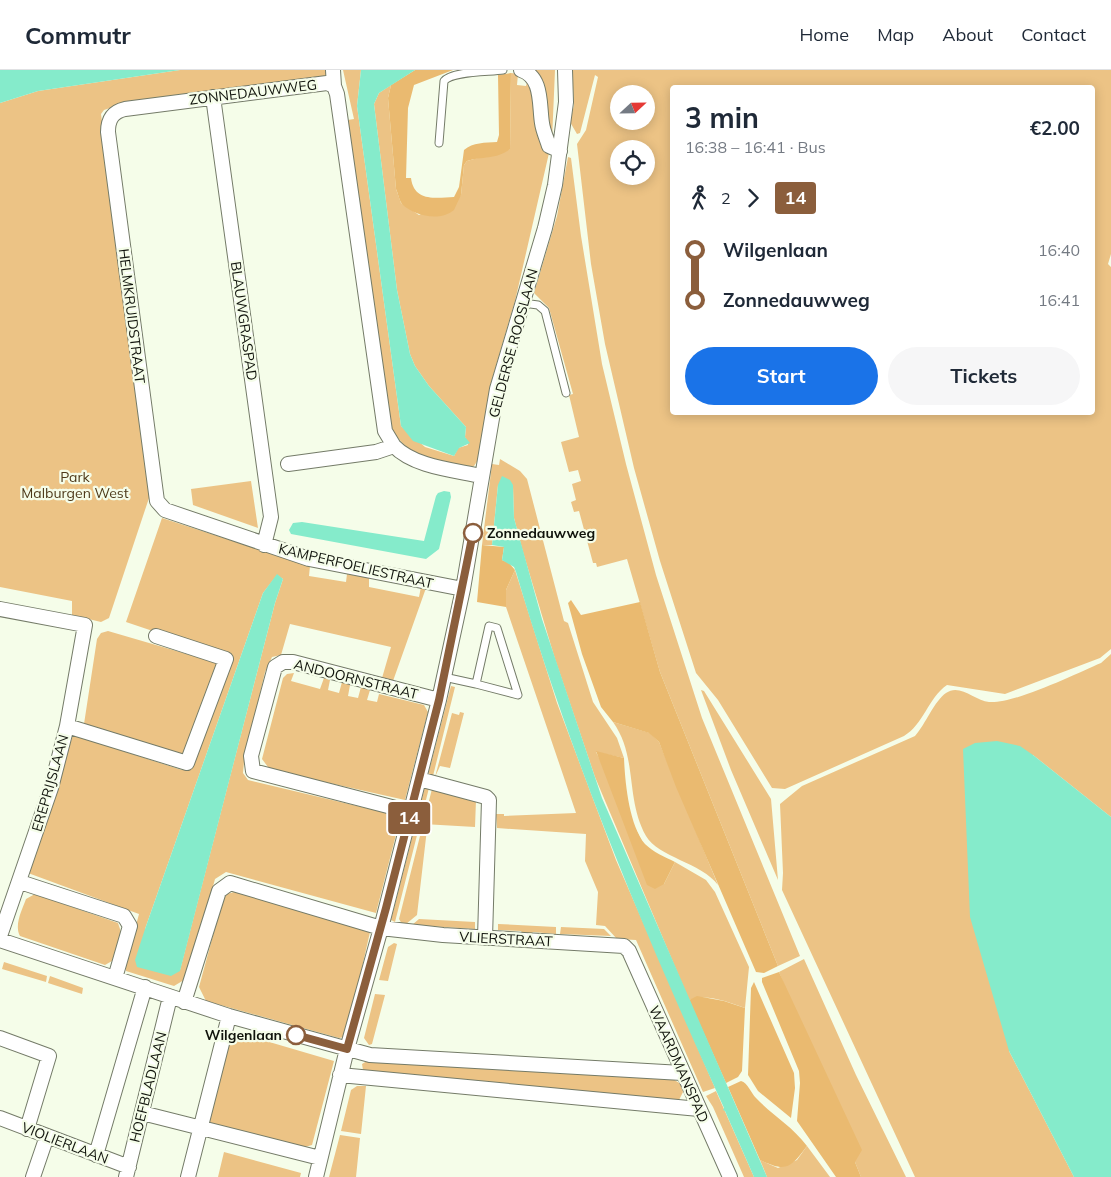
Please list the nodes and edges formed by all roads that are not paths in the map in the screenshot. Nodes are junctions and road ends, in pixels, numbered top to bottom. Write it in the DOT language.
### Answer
graph roads {
  1 [pos="333,70"];
  2 [pos="503,70"];
  3 [pos="521,70"];
  4 [pos="565,70"];
  5 [pos="334,86"];
  6 [pos="213,97"];
  7 [pos="110,119"];
  8 [pos="439,143"];
  9 [pos="560,151"];
  10 [pos="523,303"];
  11 [pos="566,392"];
  12 [pos="394,446"];
  13 [pos="288,464"];
  14 [pos="481,476"];
  15 [pos="165,510"];
  16 [pos="264,545"];
  17 [pos="463,589"];
  18 [pos="0,609"];
  19 [pos="156,636"];
  20 [pos="444,677"];
  21 [pos="476,684"];
  22 [pos="439,700"];
  23 [pos="67,726"];
  24 [pos="419,779"];
  25 [pos="411,812"];
  26 [pos="20,882"];
  27 [pos="381,928"];
  28 [pos="0,936"];
  29 [pos="485,938"];
  30 [pos="0,940"];
  31 [pos="629,951"];
  32 [pos="114,978"];
  33 [pos="145,987"];
  34 [pos="170,997"];
  35 [pos="184,1002"];
  36 [pos="229,1016"];
  37 [pos="0,1038"];
  38 [pos="347,1049"];
  39 [pos="682,1074"];
  40 [pos="340,1075"];
  41 [pos="699,1109"];
  42 [pos="142,1113"];
  43 [pos="0,1118"];
  44 [pos="200,1128"];
  45 [pos="27,1129"];
  46 [pos="46,1136"];
  47 [pos="96,1155"];
  48 [pos="320,1158"];
  49 [pos="128,1172"];
  50 [pos="33,1177"];
  51 [pos="188,1177"];
  52 [pos="316,1177"];
  53 [pos="730,1177"];
  1 -- 5 [label="street"];
  2 -- 8 [label="lane"];
  3 -- 9 [label="street"];
  4 -- 9 [label="street, GELDERSE ROOSLAAN"];
  5 -- 6 [label="street, ZONNEDAUWWEG"];
  5 -- 12 [label="street, ZONNEDAUWWEG"];
  6 -- 7 [label="street, ZONNEDAUWWEG"];
  6 -- 16 [label="street, BLAUWGRASPAD"];
  7 -- 15 [label="street, HELMKRUIDSTRAAT"];
  9 -- 10 [label="street, GELDERSE ROOSLAAN"];
  10 -- 11 [label="lane"];
  10 -- 14 [label="street, GELDERSE ROOSLAAN"];
  12 -- 13 [label="street"];
  12 -- 14 [label="street"];
  14 -- 17 [label="street, GELDERSE ROOSLAAN"];
  15 -- 16 [label="street, KAMPERFOELIESTRAAT"];
  16 -- 17 [label="street, KAMPERFOELIESTRAAT"];
  17 -- 20 [label="street, GELDERSE ROOSLAAN"];
  18 -- 23 [label="street, EREPRIJSLAAN"];
  19 -- 23 [label="street"];
  20 -- 21 [label="lane"];
  20 -- 22 [label="street, GELDERSE ROOSLAAN"];
  21 -- 21 [label="lane"];
  22 -- 24 [label="street, GELDERSE ROOSLAAN"];
  22 -- 25 [label="street, ANDOORNSTRAAT"];
  23 -- 26 [label="street, EREPRIJSLAAN"];
  24 -- 25 [label="street, GELDERSE ROOSLAAN"];
  24 -- 29 [label="street"];
  25 -- 27 [label="street, GELDERSE ROOSLAAN"];
  26 -- 28 [label="street, EREPRIJSLAAN"];
  26 -- 32 [label="street"];
  27 -- 29 [label="street, VLIERSTRAAT"];
  27 -- 35 [label="street, VLIERSTRAAT"];
  27 -- 38 [label="street, GELDERSE ROOSLAAN"];
  29 -- 31 [label="street, VLIERSTRAAT"];
  30 -- 32 [label="street"];
  31 -- 39 [label="street, WAARDMANSPAD"];
  32 -- 33 [label="street"];
  33 -- 34 [label="street"];
  33 -- 47 [label="street, HOEFBLADLAAN"];
  34 -- 35 [label="street"];
  34 -- 42 [label="street, HOEFBLADLAAN"];
  35 -- 36 [label="street"];
  36 -- 38 [label="street"];
  36 -- 44 [label="street"];
  37 -- 45 [label="street"];
  38 -- 39 [label="street"];
  38 -- 40 [label="street, GELDERSE ROOSLAAN"];
  39 -- 41 [label="street, WAARDMANSPAD"];
  40 -- 41 [label="street"];
  40 -- 48 [label="street, GELDERSE ROOSLAAN"];
  41 -- 53 [label="street, WAARDMANSPAD"];
  42 -- 44 [label="street"];
  42 -- 49 [label="street, HOEFBLADLAAN"];
  43 -- 45 [label="street, VIOLIERLAAN"];
  44 -- 48 [label="street"];
  44 -- 51 [label="street"];
  45 -- 46 [label="street, VIOLIERLAAN"];
  46 -- 47 [label="street, VIOLIERLAAN"];
  46 -- 50 [label="street"];
  47 -- 49 [label="street, VIOLIERLAAN"];
  48 -- 52 [label="street, GELDERSE ROOSLAAN"];
}
